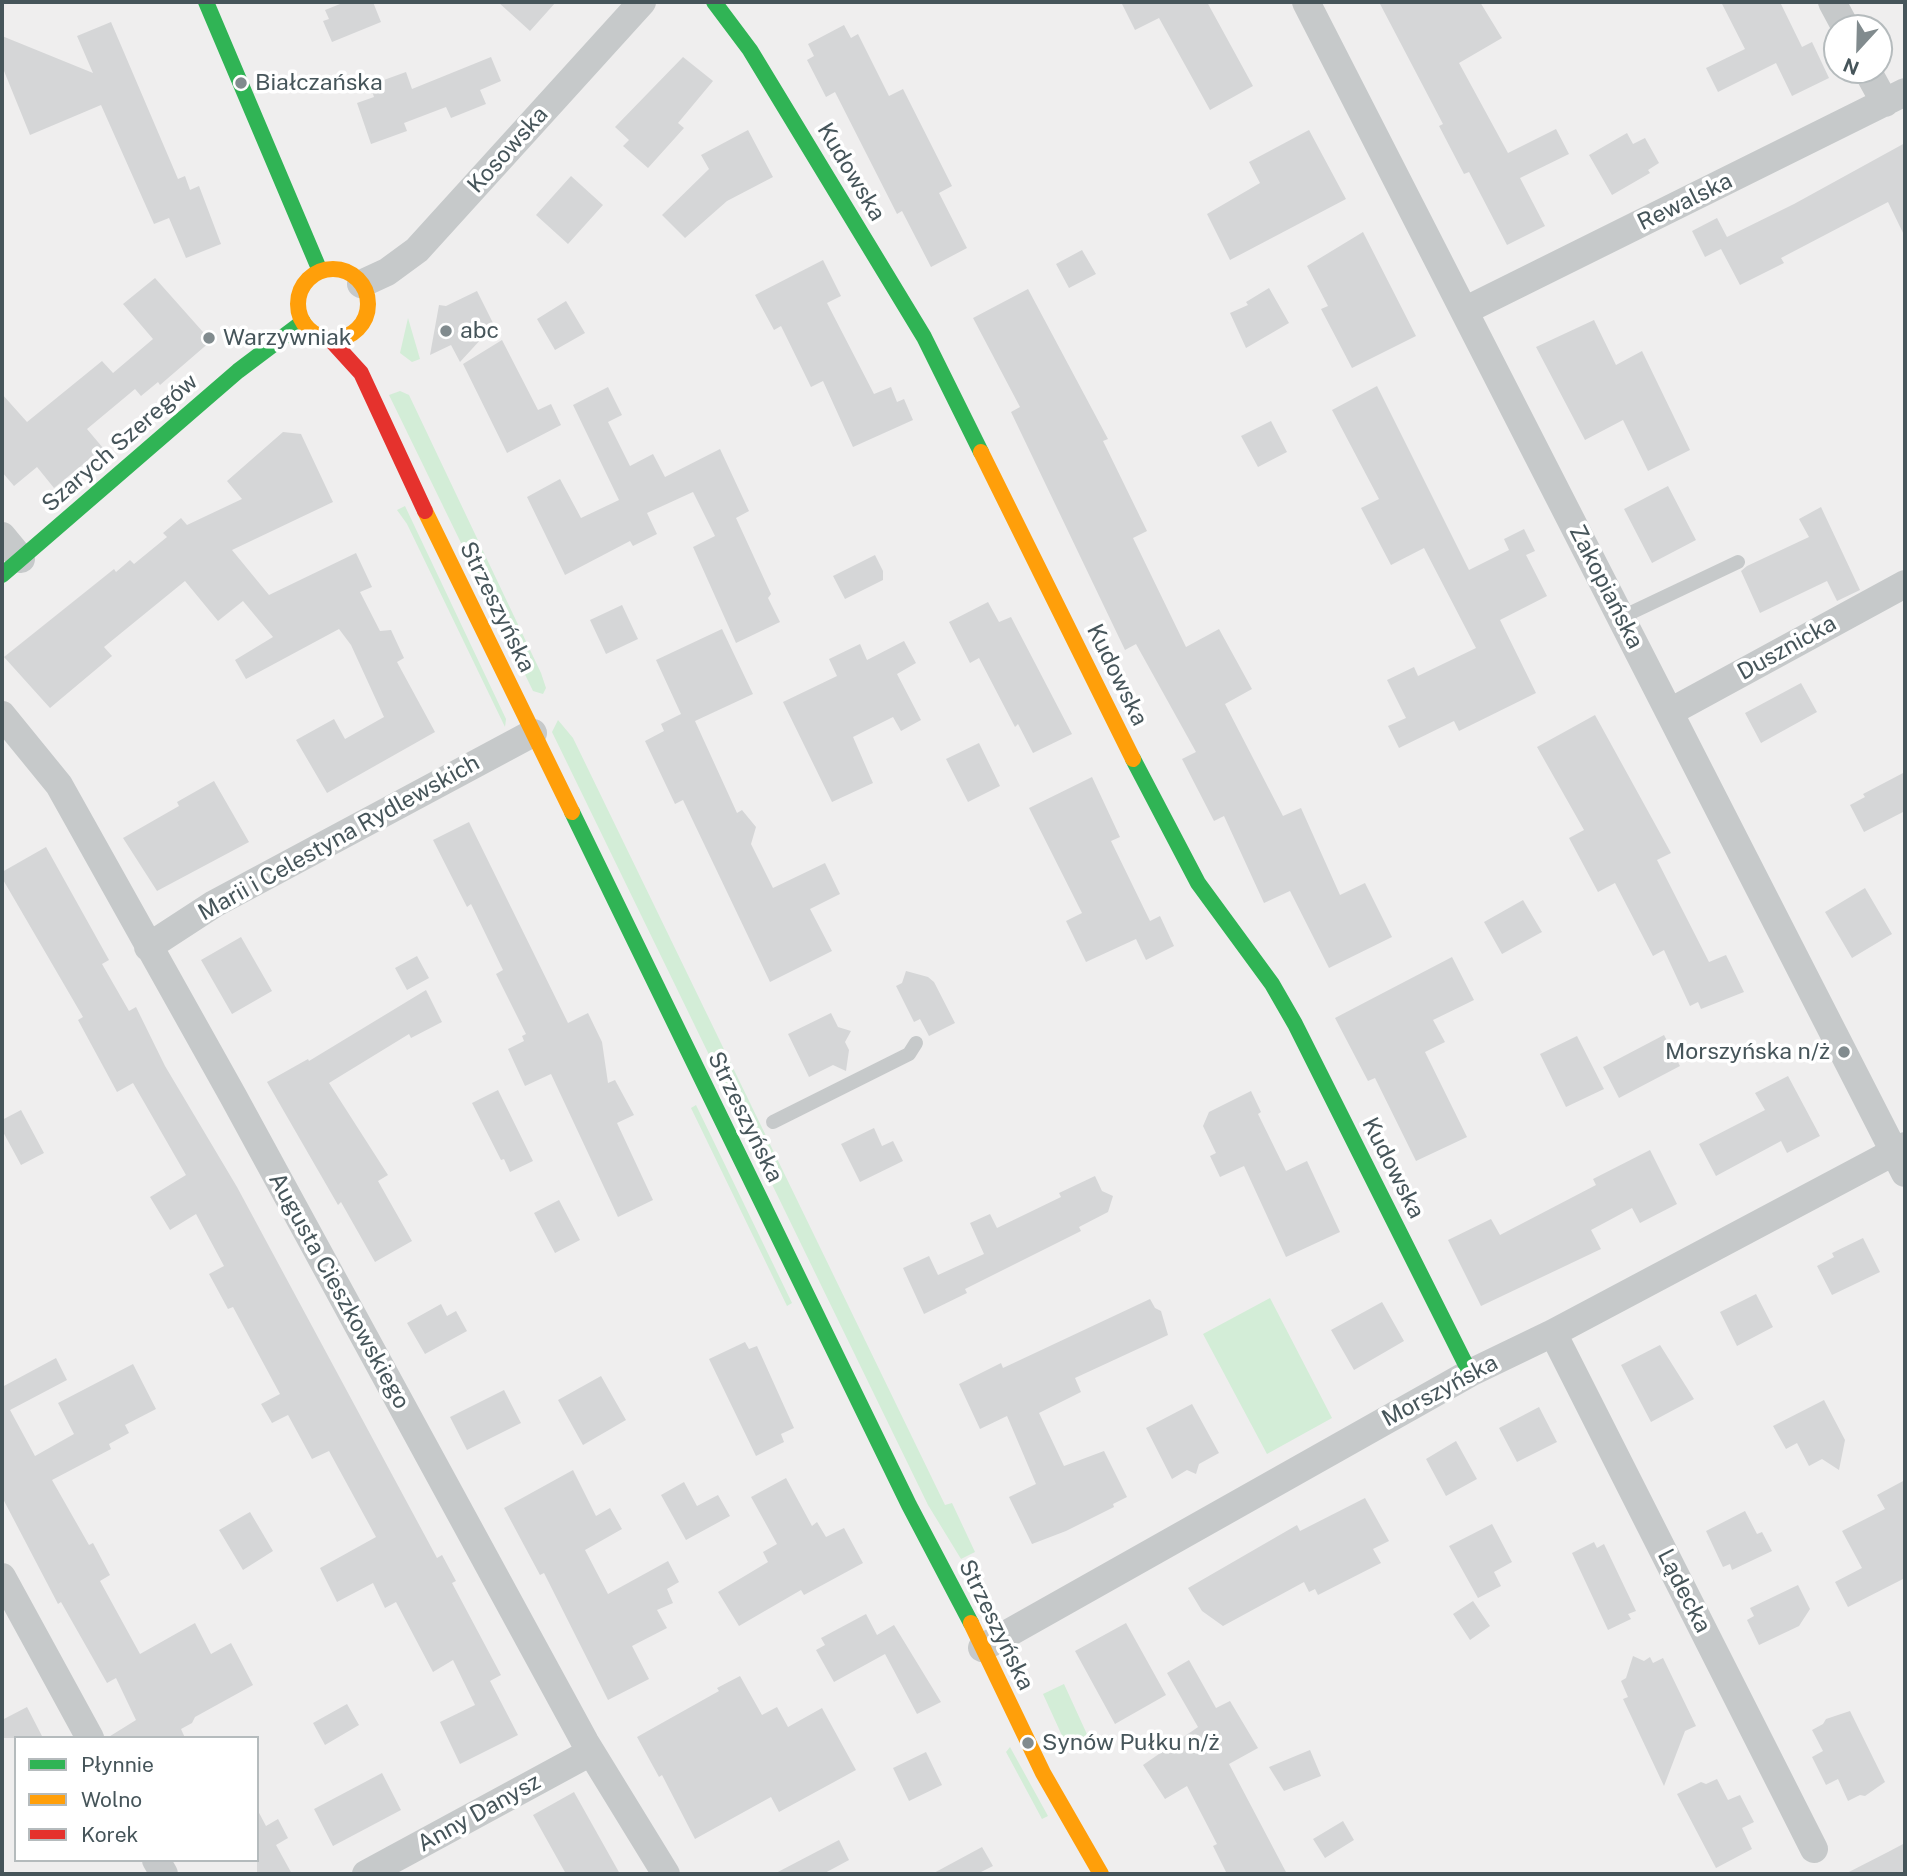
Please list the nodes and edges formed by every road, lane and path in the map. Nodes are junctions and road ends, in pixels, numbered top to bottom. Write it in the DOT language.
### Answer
graph roads {
  1 [pos="206,2"];
  2 [pos="642,2"];
  3 [pos="714,2"];
  4 [pos="1306,2"];
  5 [pos="1882,84"];
  6 [pos="1895,97"];
  7 [pos="320,271"];
  8 [pos="361,284"];
  9 [pos="1464,311"];
  10 [pos="364,319"];
  11 [pos="303,322"];
  12 [pos="330,338"];
  13 [pos="361,373"];
  14 [pos="2,536"];
  15 [pos="1738,562"];
  16 [pos="11,567"];
  17 [pos="1905,584"];
  18 [pos="1622,617"];
  19 [pos="1670,712"];
  20 [pos="2,715"];
  21 [pos="533,733"];
  22 [pos="148,947"];
  23 [pos="916,1043"];
  24 [pos="773,1122"];
  25 [pos="1902,1157"];
  26 [pos="1553,1333"];
  27 [pos="1470,1373"];
  28 [pos="2,1577"];
  29 [pos="982,1648"];
  30 [pos="89,1736"];
  31 [pos="591,1752"];
  32 [pos="1814,1849"];
  33 [pos="366,1874"];
  34 [pos="666,1874"];
  35 [pos="1101,1874"];
  1 -- 7 [label="street"];
  2 -- 8 [label="street, Kosowska"];
  3 -- 27 [label="street, Kudowska"];
  4 -- 9 [label="street, Zakopiańska"];
  5 -- 6 [label="street"];
  6 -- 9 [label="street, Rewalska"];
  7 -- 8 [label="street"];
  7 -- 11 [label="street"];
  8 -- 10 [label="street"];
  9 -- 18 [label="street, Zakopiańska"];
  10 -- 12 [label="street"];
  10 -- 13 [label="street, Strzeszyńska"];
  11 -- 12 [label="street"];
  11 -- 16 [label="street, Szarych Szeregów"];
  12 -- 13 [label="street, Strzeszyńska"];
  13 -- 21 [label="street, Strzeszyńska"];
  14 -- 16 [label="street"];
  15 -- 18 [label="lane"];
  17 -- 19 [label="street, Dusznicka"];
  18 -- 19 [label="street, Zakopiańska"];
  19 -- 25 [label="street, Zakopiańska"];
  20 -- 22 [label="street, Augusta Cieszkowskiego"];
  21 -- 22 [label="street, Marii i Celestyna Rydlewskich"];
  21 -- 29 [label="street, Strzeszyńska"];
  22 -- 31 [label="street, Augusta Cieszkowskiego"];
  23 -- 24 [label="lane"];
  25 -- 26 [label="street, Morszyńska"];
  26 -- 27 [label="street, Morszyńska"];
  26 -- 32 [label="street, Lądecka"];
  27 -- 29 [label="street, Morszyńska"];
  28 -- 30 [label="street"];
  29 -- 35 [label="street, Strzeszyńska"];
  31 -- 33 [label="street, Anny Danysz"];
  31 -- 34 [label="street, Augusta Cieszkowskiego"];
}
